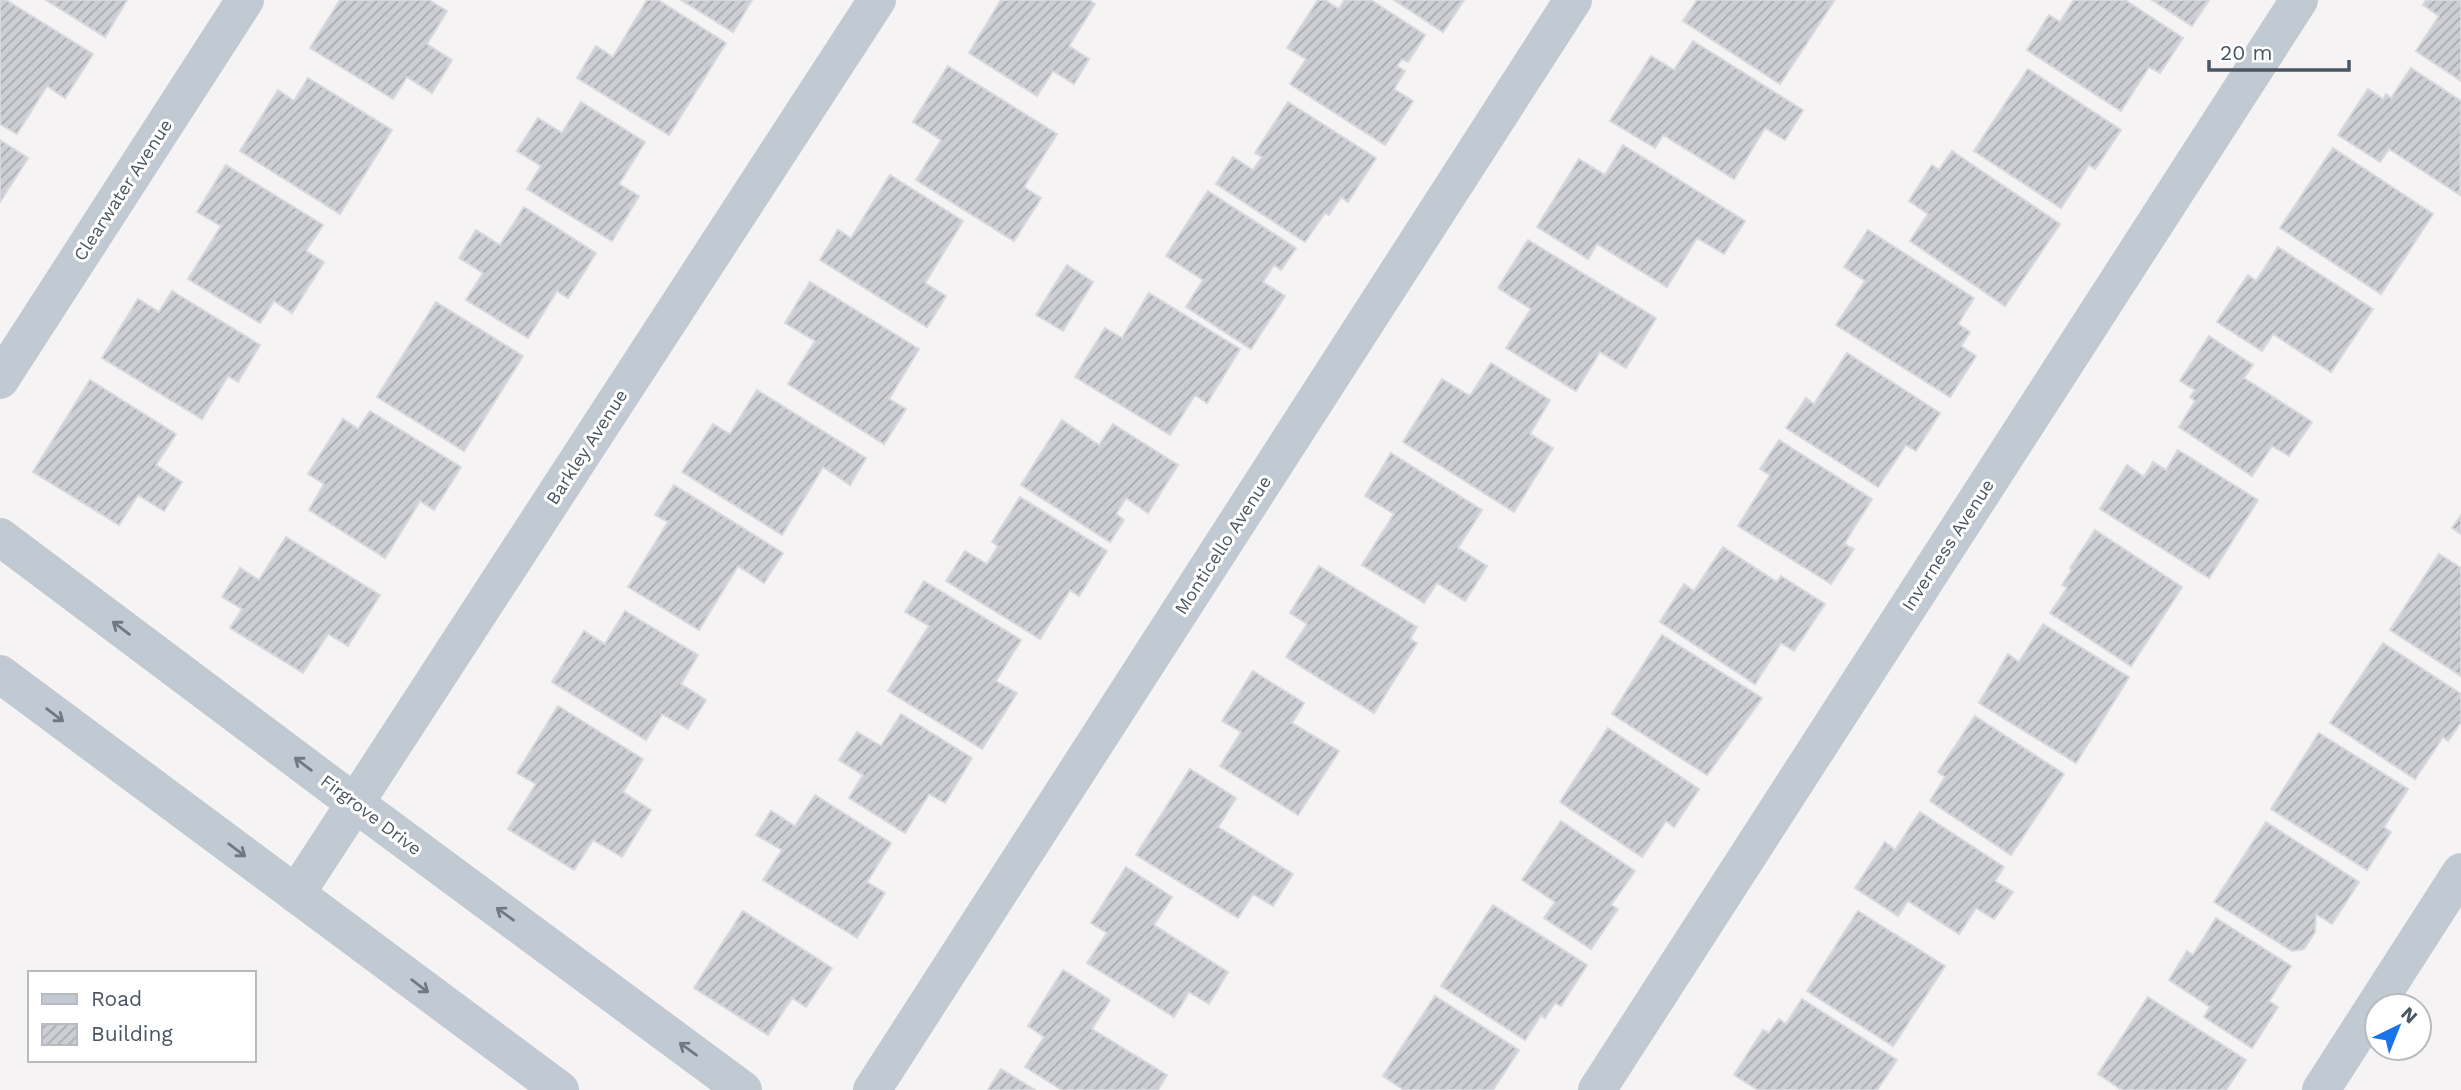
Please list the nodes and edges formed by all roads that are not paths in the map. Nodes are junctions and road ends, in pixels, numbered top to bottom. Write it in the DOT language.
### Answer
graph roads {
  1 [pos="246,0"];
  2 [pos="877,0"];
  3 [pos="1573,0"];
  4 [pos="2299,0"];
  5 [pos="0,380"];
  6 [pos="0,537"];
  7 [pos="0,674"];
  8 [pos="356,804"];
  9 [pos="2461,872"];
  10 [pos="296,894"];
  11 [pos="560,1090"];
  12 [pos="743,1090"];
  13 [pos="873,1090"];
  14 [pos="1598,1090"];
  15 [pos="2321,1090"];
  1 -- 5 [label="street, Clearwater Avenue"];
  2 -- 8 [label="street, Barkley Avenue"];
  3 -- 13 [label="street, Monticello Avenue"];
  4 -- 14 [label="street, Inverness Avenue"];
  8 -- 6 [label="street, Firgrove Drive, one-way"];
  7 -- 10 [label="street, one-way"];
  8 -- 10 [label="street, Barkley Avenue"];
  12 -- 8 [label="street, Firgrove Drive, one-way"];
  9 -- 15 [label="street"];
  10 -- 11 [label="street, one-way"];
}
